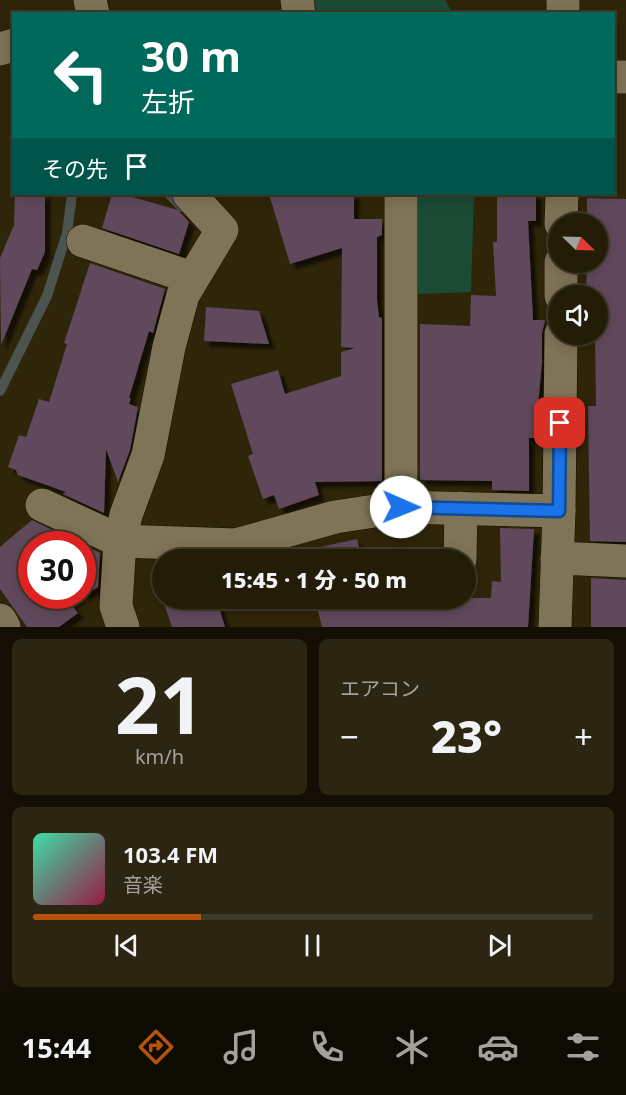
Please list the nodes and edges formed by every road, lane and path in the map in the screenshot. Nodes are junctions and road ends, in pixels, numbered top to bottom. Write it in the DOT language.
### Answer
graph roads {
  1 [pos="190,195"];
  2 [pos="401,195"];
  3 [pos="562,195"];
  4 [pos="561,213"];
  5 [pos="83,241"];
  6 [pos="192,278"];
  7 [pos="561,345"];
  8 [pos="42,504"];
  9 [pos="401,507"];
  10 [pos="461,508"];
  11 [pos="559,511"];
  12 [pos="120,541"];
  13 [pos="460,549"];
  14 [pos="557,558"];
  15 [pos="626,561"];
  16 [pos="0,620"];
  17 [pos="4,627"];
  18 [pos="123,627"];
  19 [pos="555,627"];
  1 -- 6 [label="street"];
  2 -- 9 [label="street"];
  3 -- 4 [label="street"];
  5 -- 6 [label="street"];
  6 -- 12 [label="street"];
  7 -- 11 [label="street"];
  8 -- 12 [label="street"];
  9 -- 10 [label="street"];
  9 -- 12 [label="street"];
  10 -- 11 [label="street"];
  10 -- 13 [label="street"];
  11 -- 14 [label="street"];
  12 -- 18 [label="street"];
  14 -- 15 [label="street"];
  14 -- 19 [label="street"];
  16 -- 17 [label="street"];
}
